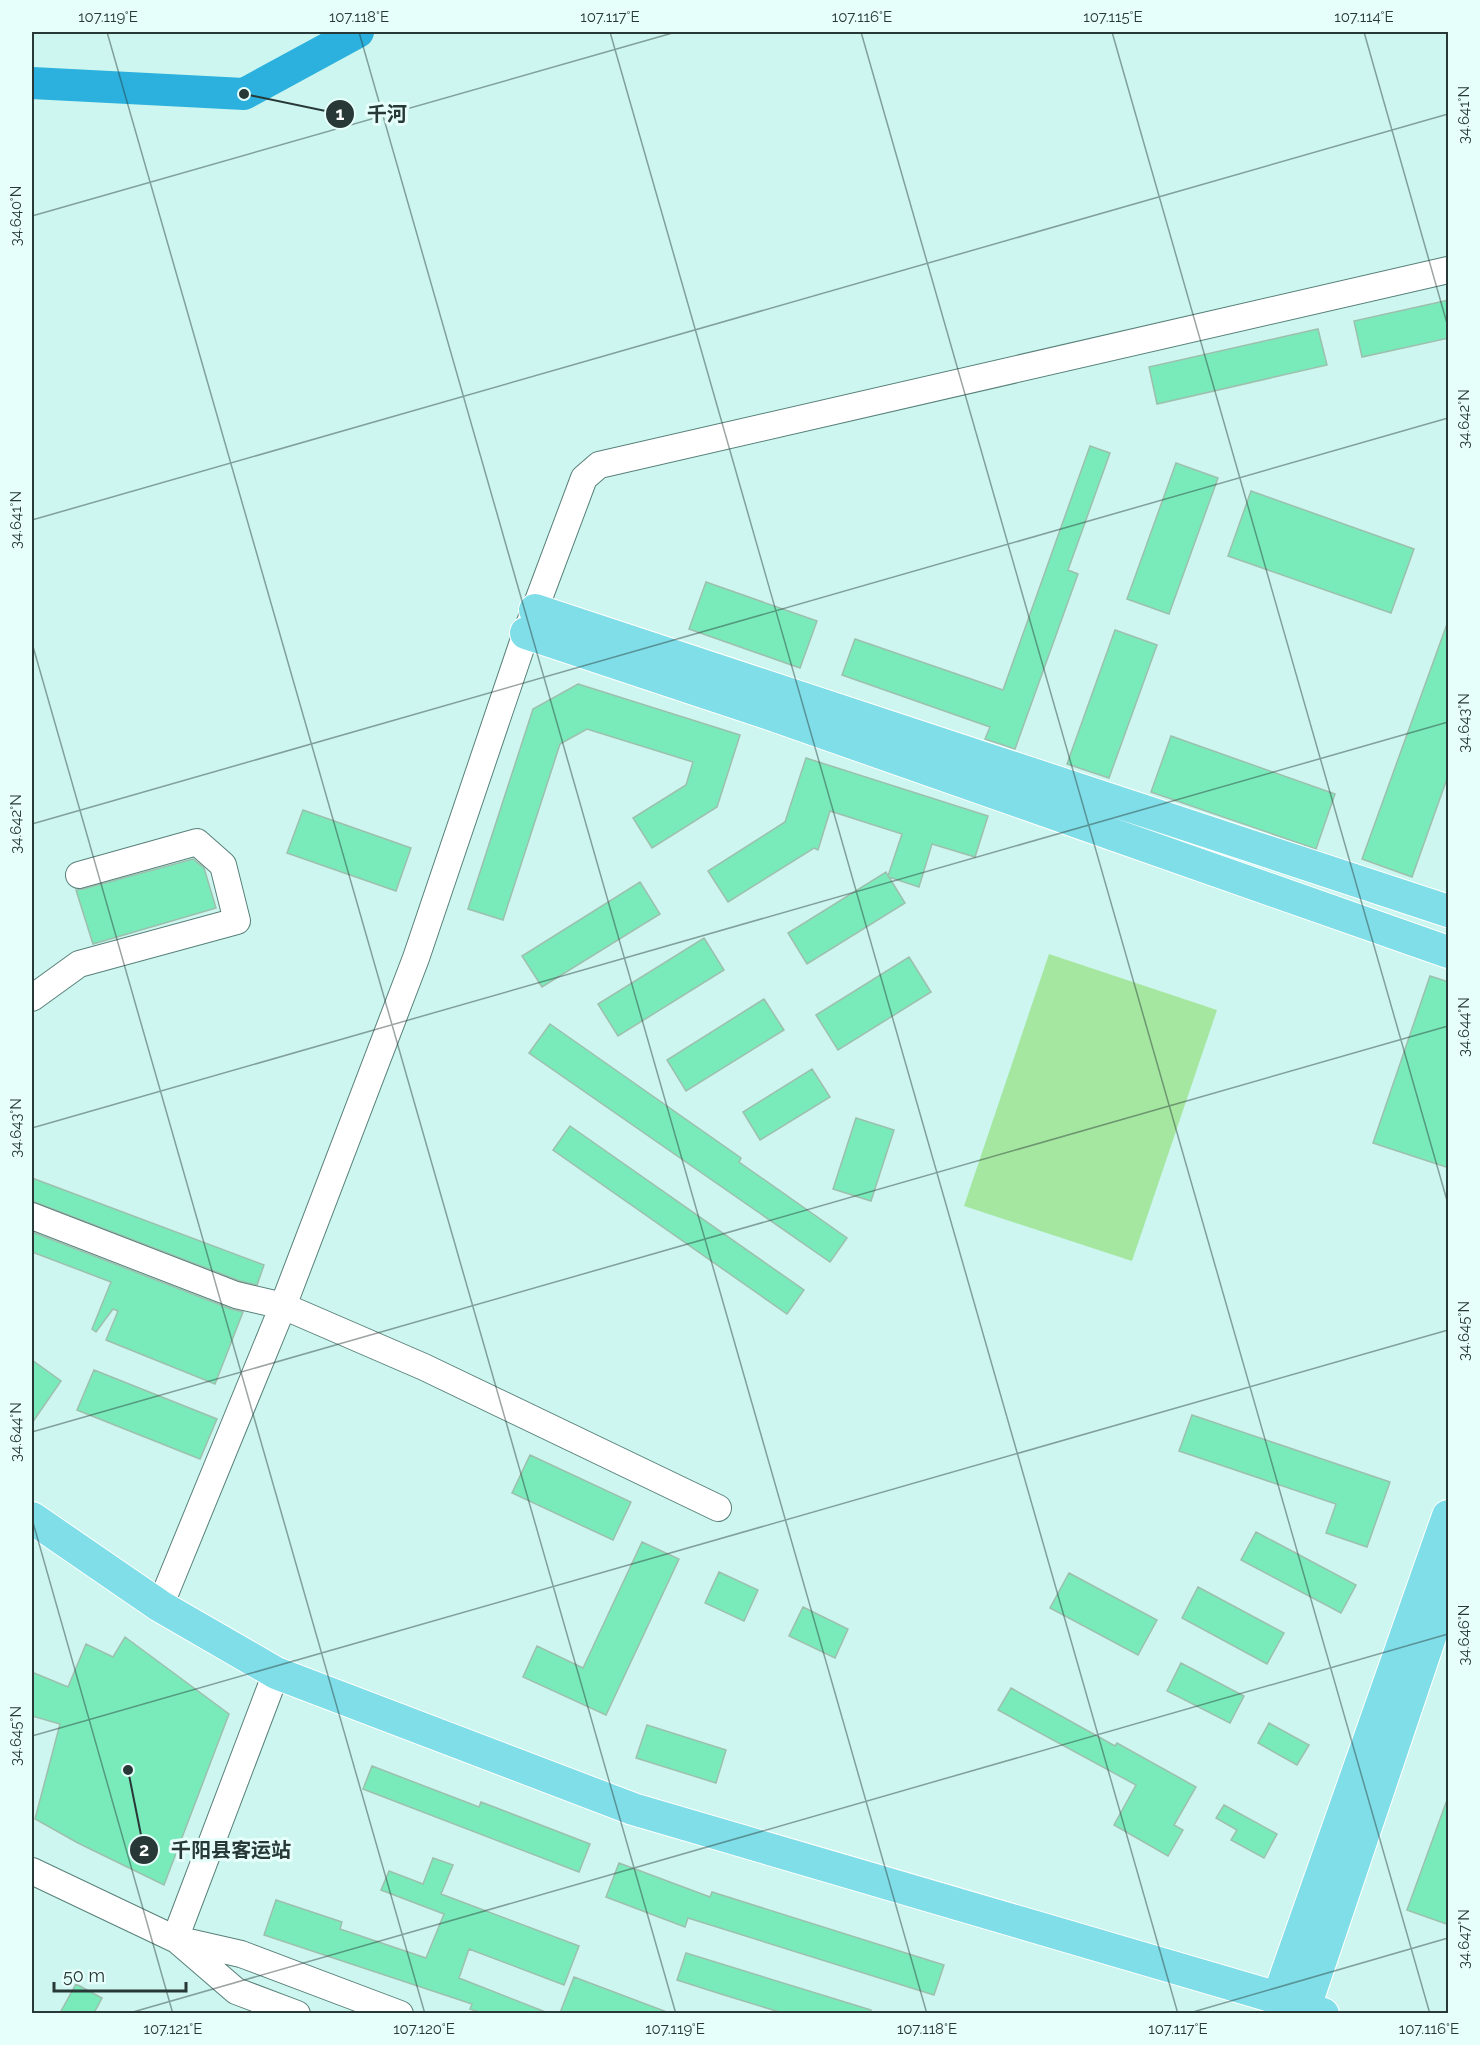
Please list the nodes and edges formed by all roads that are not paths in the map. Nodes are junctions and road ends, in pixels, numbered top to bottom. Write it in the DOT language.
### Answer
graph roads {
  1 [pos="1449,270"];
  2 [pos="530,621"];
  3 [pos="79,875"];
  4 [pos="1449,911"];
  5 [pos="1449,952"];
  6 [pos="32,998"];
  7 [pos="32,1216"];
  8 [pos="283,1306"];
  9 [pos="718,1508"];
  10 [pos="1449,1516"];
  11 [pos="32,1518"];
  12 [pos="1449,1584"];
  13 [pos="160,1606"];
  14 [pos="276,1673"];
  15 [pos="32,1871"];
  16 [pos="175,1939"];
  17 [pos="1295,2008"];
  18 [pos="297,2013"];
  19 [pos="400,2013"];
  1 -- 2 [label="street"];
  2 -- 4 [label="main road"];
  2 -- 5 [label="main road"];
  2 -- 8 [label="street"];
  3 -- 6 [label="street"];
  7 -- 8 [label="street"];
  8 -- 9 [label="street"];
  8 -- 13 [label="street"];
  10 -- 17 [label="main road"];
  11 -- 13 [label="main road"];
  12 -- 17 [label="main road"];
  13 -- 14 [label="main road"];
  14 -- 16 [label="street"];
  14 -- 17 [label="main road"];
  15 -- 16 [label="street"];
  16 -- 18 [label="street"];
  16 -- 19 [label="street"];
}
